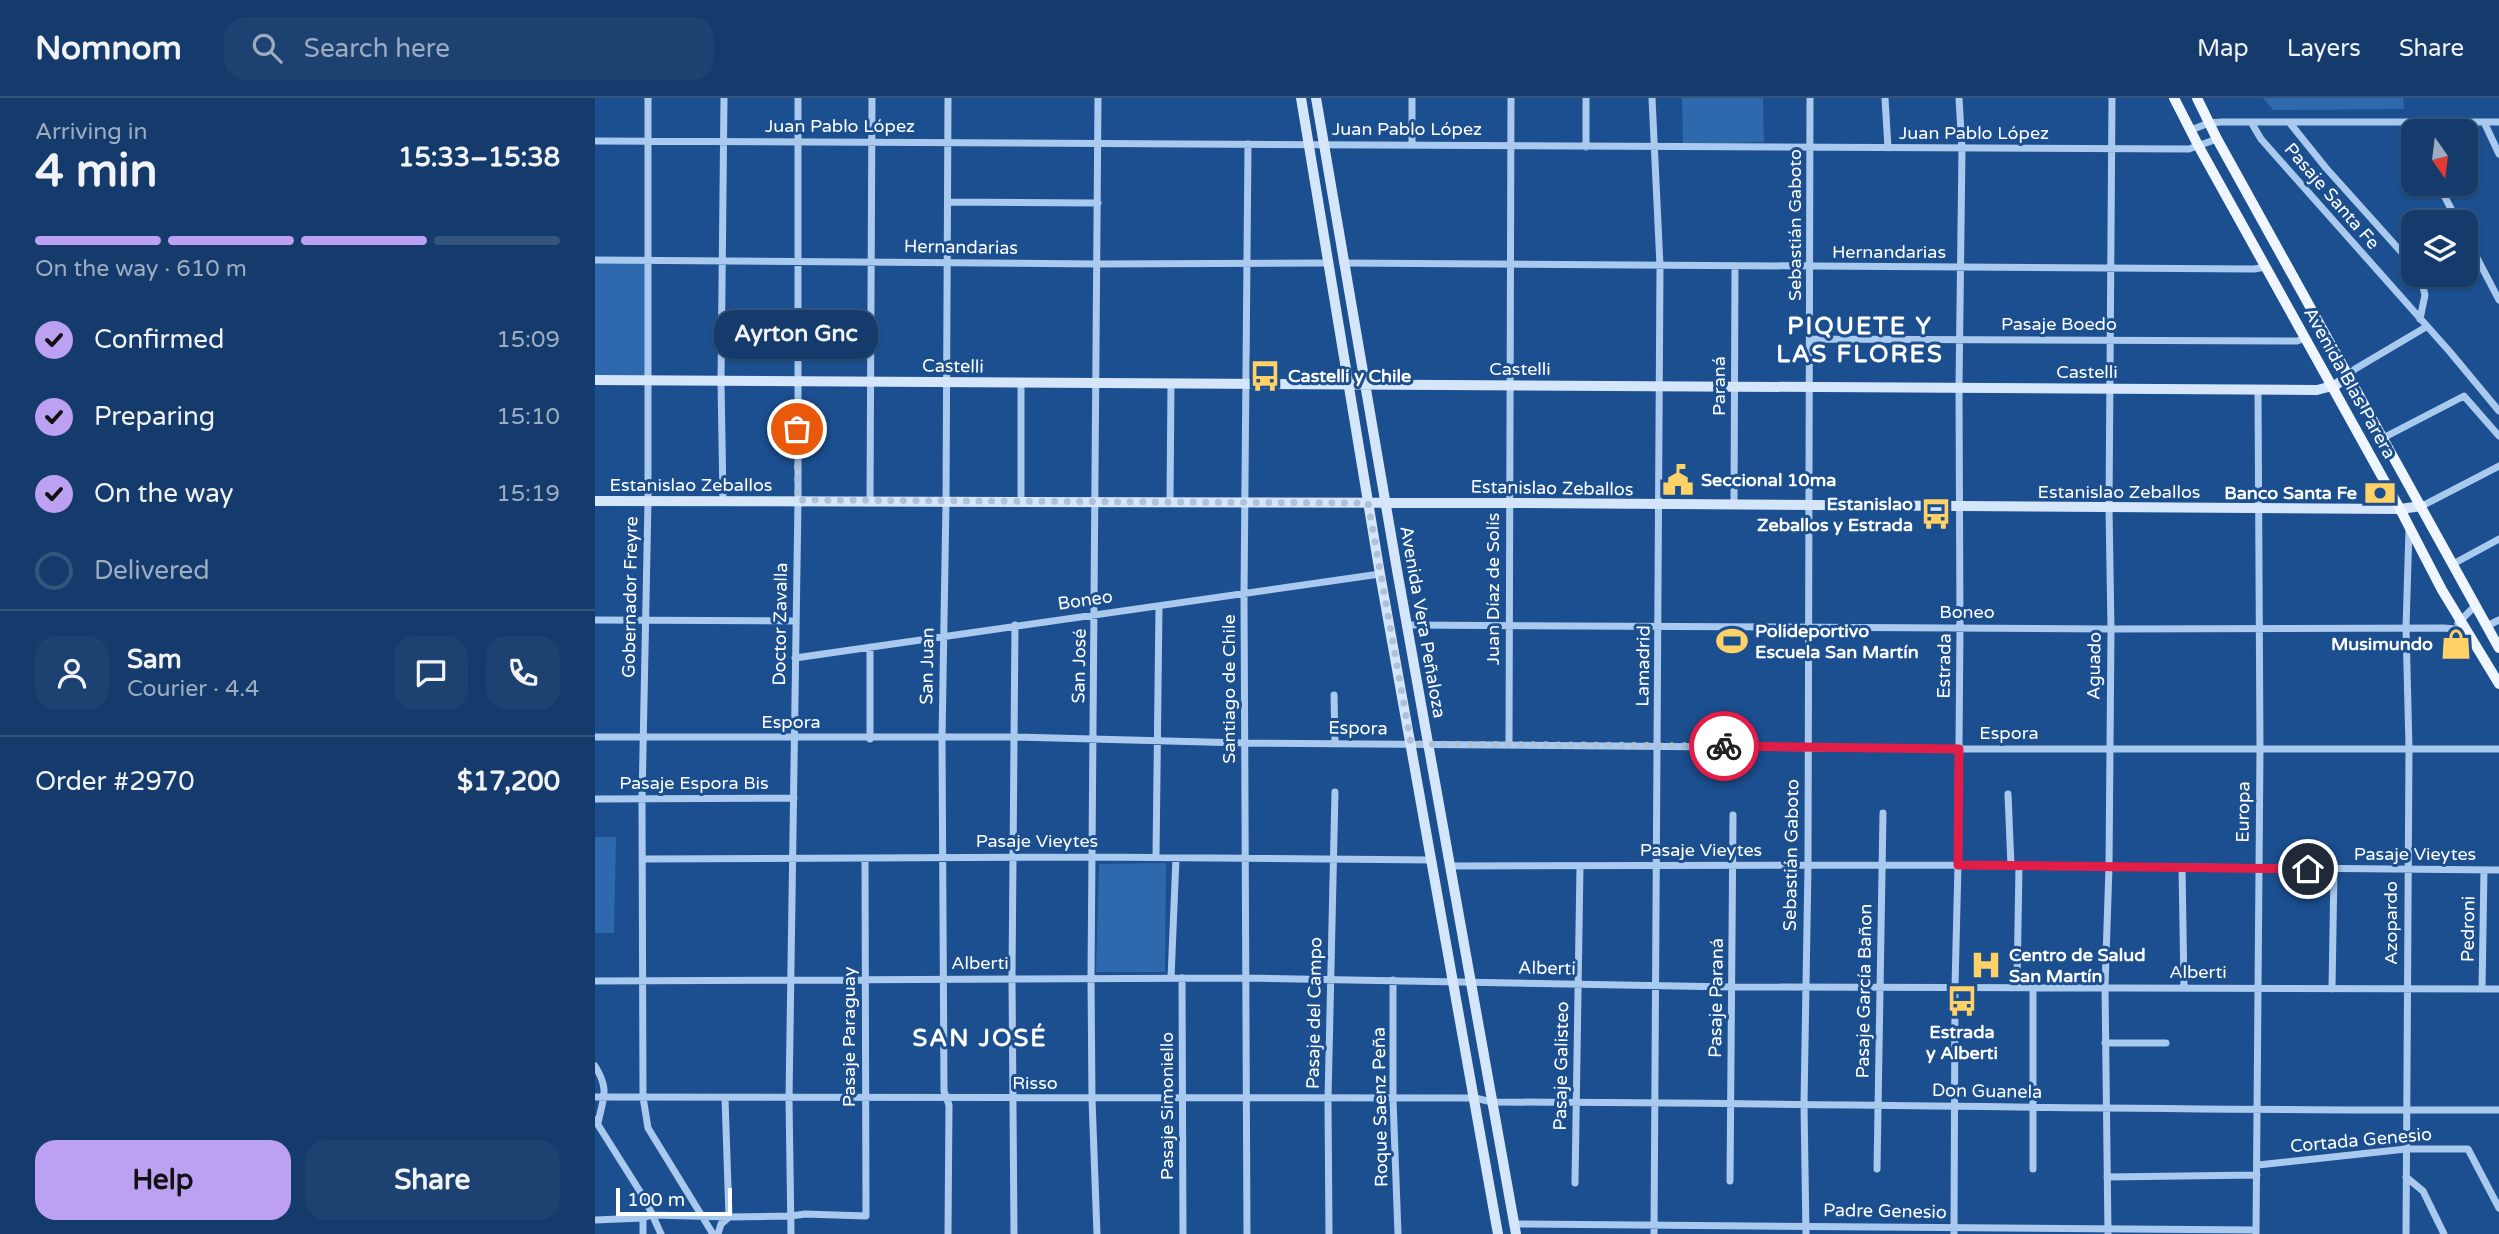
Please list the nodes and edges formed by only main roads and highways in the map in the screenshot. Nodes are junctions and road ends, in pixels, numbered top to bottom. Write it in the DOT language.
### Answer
graph roads {
  1 [pos="1301,98"];
  2 [pos="1316,98"];
  3 [pos="2174,98"];
  4 [pos="2197,98"];
  5 [pos="2349,375"];
  6 [pos="595,380"];
  7 [pos="1349,384"];
  8 [pos="1364,384"];
  9 [pos="2331,387"];
  10 [pos="595,501"];
  11 [pos="1368,503"];
  12 [pos="1386,503"];
  13 [pos="2422,506"];
  14 [pos="2400,509"];
  15 [pos="2499,648"];
  16 [pos="2499,684"];
  17 [pos="1515,1229"];
  18 [pos="1498,1234"];
  1 -- 7 [label="main road, Avenida Vera Peñaloza"];
  2 -- 8 [label="main road, Avenida Vera Peñaloza"];
  3 -- 9 [label="main road, Avenida Blas Parera"];
  4 -- 5 [label="main road, Avenida Blas Parera"];
  5 -- 9 [label="main road, Castelli"];
  5 -- 13 [label="main road, Avenida Blas Parera"];
  6 -- 7 [label="main road, Castelli"];
  7 -- 8 [label="main road, Castelli"];
  7 -- 11 [label="main road, Avenida Vera Peñaloza"];
  8 -- 9 [label="main road, Castelli"];
  8 -- 12 [label="main road, Avenida Vera Peñaloza"];
  9 -- 14 [label="main road, Avenida Blas Parera"];
  10 -- 11 [label="main road, Estanislao Zeballos"];
  11 -- 12 [label="main road, Estanislao Zeballos"];
  11 -- 18 [label="main road, Avenida Vera Peñaloza"];
  12 -- 14 [label="main road, Estanislao Zeballos"];
  12 -- 17 [label="main road, Avenida Vera Peñaloza"];
  13 -- 14 [label="main road, Estanislao Zeballos"];
  13 -- 15 [label="main road, Avenida Blas Parera"];
  14 -- 16 [label="main road, Avenida Blas Parera"];
}
